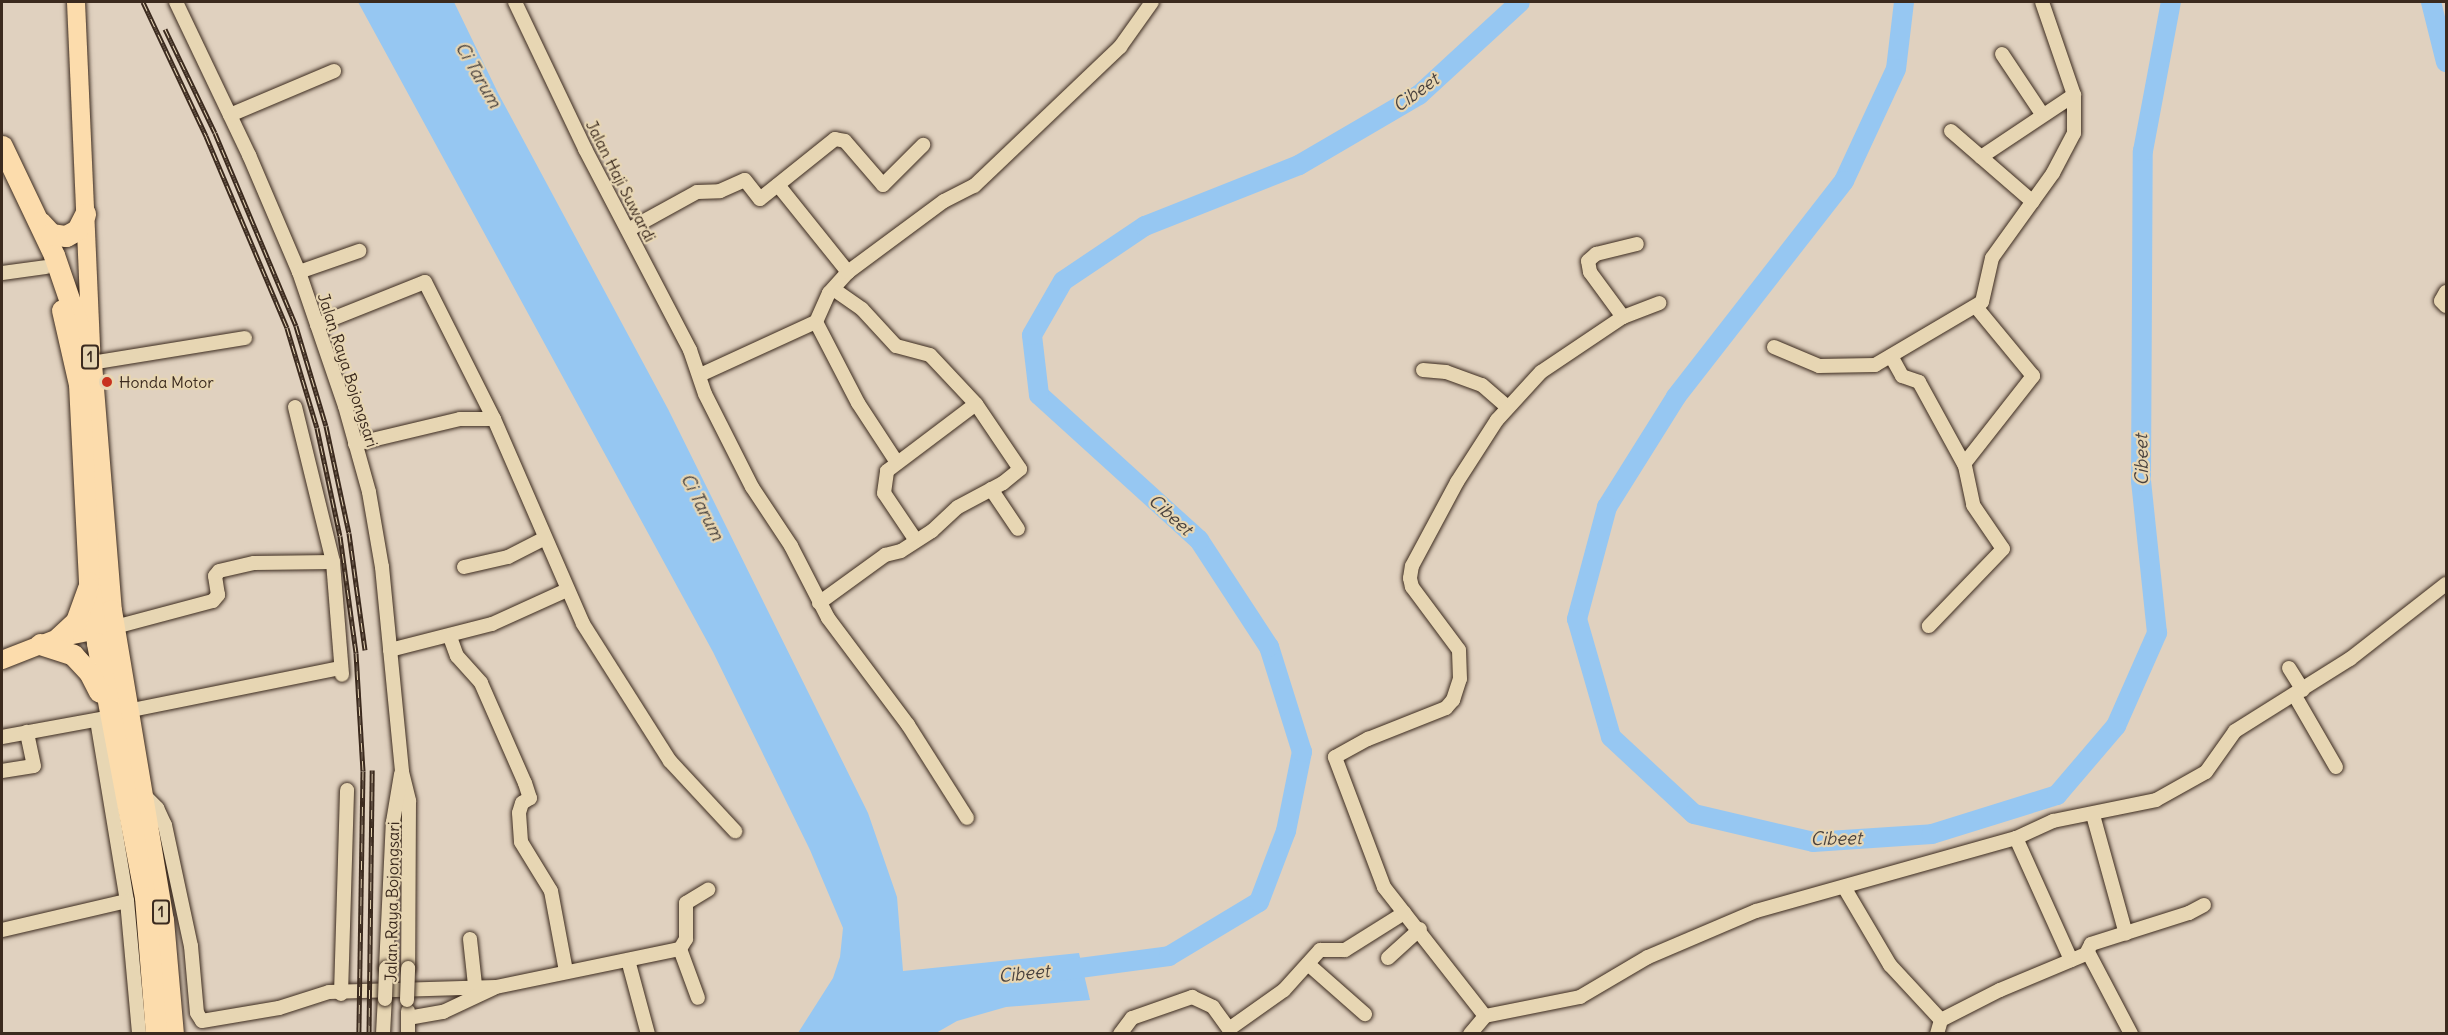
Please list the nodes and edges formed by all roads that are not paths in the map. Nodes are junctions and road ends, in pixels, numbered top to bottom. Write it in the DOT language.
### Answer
graph roads {
  1 [pos="76,2"];
  2 [pos="176,2"];
  3 [pos="515,2"];
  4 [pos="1152,2"];
  5 [pos="2042,2"];
  6 [pos="2002,54"];
  7 [pos="334,71"];
  8 [pos="2074,95"];
  9 [pos="2042,114"];
  10 [pos="230,115"];
  11 [pos="1951,131"];
  12 [pos="923,145"];
  13 [pos="2,146"];
  14 [pos="1981,157"];
  15 [pos="2,178"];
  16 [pos="778,185"];
  17 [pos="2033,202"];
  18 [pos="85,214"];
  19 [pos="39,221"];
  20 [pos="628,230"];
  21 [pos="1636,244"];
  22 [pos="359,251"];
  23 [pos="46,267"];
  24 [pos="298,272"];
  25 [pos="2,273"];
  26 [pos="848,273"];
  27 [pos="833,289"];
  28 [pos="2446,291"];
  29 [pos="1659,303"];
  30 [pos="2446,306"];
  31 [pos="1977,308"];
  32 [pos="1623,317"];
  33 [pos="816,322"];
  34 [pos="317,325"];
  35 [pos="245,338"];
  36 [pos="1774,347"];
  37 [pos="1891,356"];
  38 [pos="91,363"];
  39 [pos="1423,370"];
  40 [pos="700,375"];
  41 [pos="976,404"];
  42 [pos="295,407"];
  43 [pos="1507,408"];
  44 [pos="494,419"];
  45 [pos="355,444"];
  46 [pos="896,461"];
  47 [pos="1964,464"];
  48 [pos="991,489"];
  49 [pos="1018,529"];
  50 [pos="543,539"];
  51 [pos="915,539"];
  52 [pos="333,562"];
  53 [pos="464,567"];
  54 [pos="89,582"];
  55 [pos="2446,584"];
  56 [pos="567,590"];
  57 [pos="819,603"];
  58 [pos="1929,626"];
  59 [pos="106,635"];
  60 [pos="450,637"];
  61 [pos="49,641"];
  62 [pos="390,650"];
  63 [pos="2,660"];
  64 [pos="2289,668"];
  65 [pos="2299,693"];
  66 [pos="112,716"];
  67 [pos="27,732"];
  68 [pos="2,737"];
  69 [pos="2336,767"];
  70 [pos="2,771"];
  71 [pos="402,772"];
  72 [pos="347,790"];
  73 [pos="140,791"];
  74 [pos="2093,815"];
  75 [pos="967,818"];
  76 [pos="735,831"];
  77 [pos="2016,838"];
  78 [pos="1844,888"];
  79 [pos="708,890"];
  80 [pos="127,901"];
  81 [pos="2204,905"];
  82 [pos="1404,913"];
  83 [pos="1420,929"];
  84 [pos="2,930"];
  85 [pos="2126,934"];
  86 [pos="387,939"];
  87 [pos="409,939"];
  88 [pos="470,939"];
  89 [pos="680,949"];
  90 [pos="2088,952"];
  91 [pos="1388,958"];
  92 [pos="628,960"];
  93 [pos="2071,960"];
  94 [pos="1308,964"];
  95 [pos="566,971"];
  96 [pos="475,985"];
  97 [pos="496,987"];
  98 [pos="452,990"];
  99 [pos="341,994"];
  100 [pos="698,998"];
  101 [pos="455,1005"];
  102 [pos="1365,1014"];
  103 [pos="1485,1016"];
  104 [pos="408,1018"];
  105 [pos="201,1027"];
  106 [pos="1939,1027"];
  107 [pos="1231,1031"];
  108 [pos="139,1034"];
  109 [pos="156,1034"];
  110 [pos="173,1034"];
  111 [pos="383,1034"];
  112 [pos="408,1034"];
  113 [pos="648,1034"];
  114 [pos="1120,1034"];
  115 [pos="1470,1034"];
  116 [pos="2131,1034"];
  1 -- 18 [label="main road"];
  2 -- 10 [label="street, Jalan Raya Bojongsari"];
  3 -- 20 [label="street, Jalan Haji Suwardi"];
  4 -- 26 [label="street"];
  5 -- 8 [label="street"];
  6 -- 9 [label="street"];
  7 -- 10 [label="street"];
  8 -- 9 [label="street"];
  8 -- 17 [label="street"];
  9 -- 14 [label="street"];
  10 -- 24 [label="street, Jalan Raya Bojongsari"];
  11 -- 14 [label="street"];
  12 -- 16 [label="street"];
  13 -- 19 [label="highway, 1"];
  14 -- 17 [label="street"];
  15 -- 23 [label="highway, 1"];
  16 -- 20 [label="street"];
  16 -- 26 [label="street"];
  17 -- 31 [label="street"];
  18 -- 19 [label="highway"];
  18 -- 38 [label="main road"];
  19 -- 38 [label="highway, 1"];
  20 -- 40 [label="street, Jalan Haji Suwardi"];
  21 -- 32 [label="street"];
  22 -- 24 [label="street"];
  23 -- 25 [label="street"];
  23 -- 54 [label="highway, 1"];
  24 -- 34 [label="street, Jalan Raya Bojongsari"];
  26 -- 27 [label="street"];
  27 -- 33 [label="street"];
  27 -- 41 [label="street"];
  28 -- 30 [label="street"];
  29 -- 32 [label="street"];
  31 -- 37 [label="street"];
  31 -- 47 [label="street"];
  32 -- 43 [label="street"];
  33 -- 40 [label="street"];
  33 -- 46 [label="street"];
  34 -- 44 [label="street"];
  34 -- 45 [label="street, Jalan Raya Bojongsari"];
  35 -- 38 [label="street"];
  36 -- 37 [label="street"];
  37 -- 47 [label="street"];
  38 -- 59 [label="highway, 1"];
  39 -- 43 [label="street"];
  40 -- 57 [label="street, Jalan Haji Suwardi"];
  41 -- 46 [label="street"];
  41 -- 48 [label="street"];
  42 -- 52 [label="street"];
  43 -- 82 [label="street"];
  44 -- 45 [label="street"];
  44 -- 50 [label="street"];
  45 -- 62 [label="street, Jalan Raya Bojongsari"];
  46 -- 51 [label="street"];
  47 -- 58 [label="street"];
  48 -- 49 [label="street"];
  48 -- 51 [label="street"];
  50 -- 53 [label="street"];
  50 -- 56 [label="street"];
  51 -- 57 [label="street"];
  52 -- 59 [label="street"];
  52 -- 66 [label="street"];
  54 -- 59 [label="highway, 1"];
  54 -- 61 [label="highway"];
  55 -- 65 [label="street"];
  56 -- 60 [label="street"];
  56 -- 76 [label="street"];
  57 -- 75 [label="street, Jalan Haji Suwardi"];
  59 -- 61 [label="main road"];
  59 -- 66 [label="highway, 1"];
  60 -- 62 [label="street"];
  60 -- 95 [label="street"];
  61 -- 63 [label="main road"];
  61 -- 66 [label="highway"];
  62 -- 71 [label="street, Jalan Raya Bojongsari"];
  64 -- 65 [label="street"];
  65 -- 69 [label="street"];
  65 -- 74 [label="street"];
  66 -- 67 [label="street"];
  66 -- 73 [label="highway, 1"];
  66 -- 80 [label="street"];
  66 -- 109 [label="highway, 1"];
  67 -- 68 [label="street"];
  67 -- 70 [label="street"];
  71 -- 86 [label="street, Jalan Raya Bojongsari"];
  71 -- 87 [label="street, Jalan Raya Bojongsari"];
  72 -- 99 [label="street"];
  73 -- 105 [label="street"];
  73 -- 110 [label="highway, 1"];
  74 -- 77 [label="street"];
  74 -- 85 [label="street"];
  77 -- 78 [label="street"];
  77 -- 93 [label="street"];
  78 -- 103 [label="street"];
  78 -- 106 [label="street"];
  79 -- 89 [label="street"];
  80 -- 84 [label="street"];
  80 -- 108 [label="street"];
  81 -- 85 [label="street"];
  82 -- 83 [label="street"];
  82 -- 94 [label="street"];
  83 -- 91 [label="street"];
  83 -- 103 [label="street"];
  85 -- 90 [label="street"];
  86 -- 87 [label="street"];
  86 -- 111 [label="street, Jalan Raya Bojongsari, bridge"];
  87 -- 104 [label="street, Jalan Raya Bojongsari, bridge"];
  88 -- 96 [label="street"];
  89 -- 92 [label="street"];
  89 -- 100 [label="street"];
  90 -- 93 [label="street"];
  90 -- 116 [label="street"];
  92 -- 95 [label="street"];
  92 -- 113 [label="street"];
  93 -- 106 [label="street"];
  94 -- 102 [label="street"];
  94 -- 107 [label="street"];
  95 -- 97 [label="street"];
  96 -- 97 [label="street"];
  96 -- 98 [label="street"];
  97 -- 101 [label="street"];
  98 -- 99 [label="street"];
  98 -- 101 [label="street"];
  99 -- 105 [label="street"];
  101 -- 104 [label="street"];
  103 -- 115 [label="street"];
  104 -- 112 [label="street, Jalan Raya Bojongsari"];
  107 -- 114 [label="street"];
}
